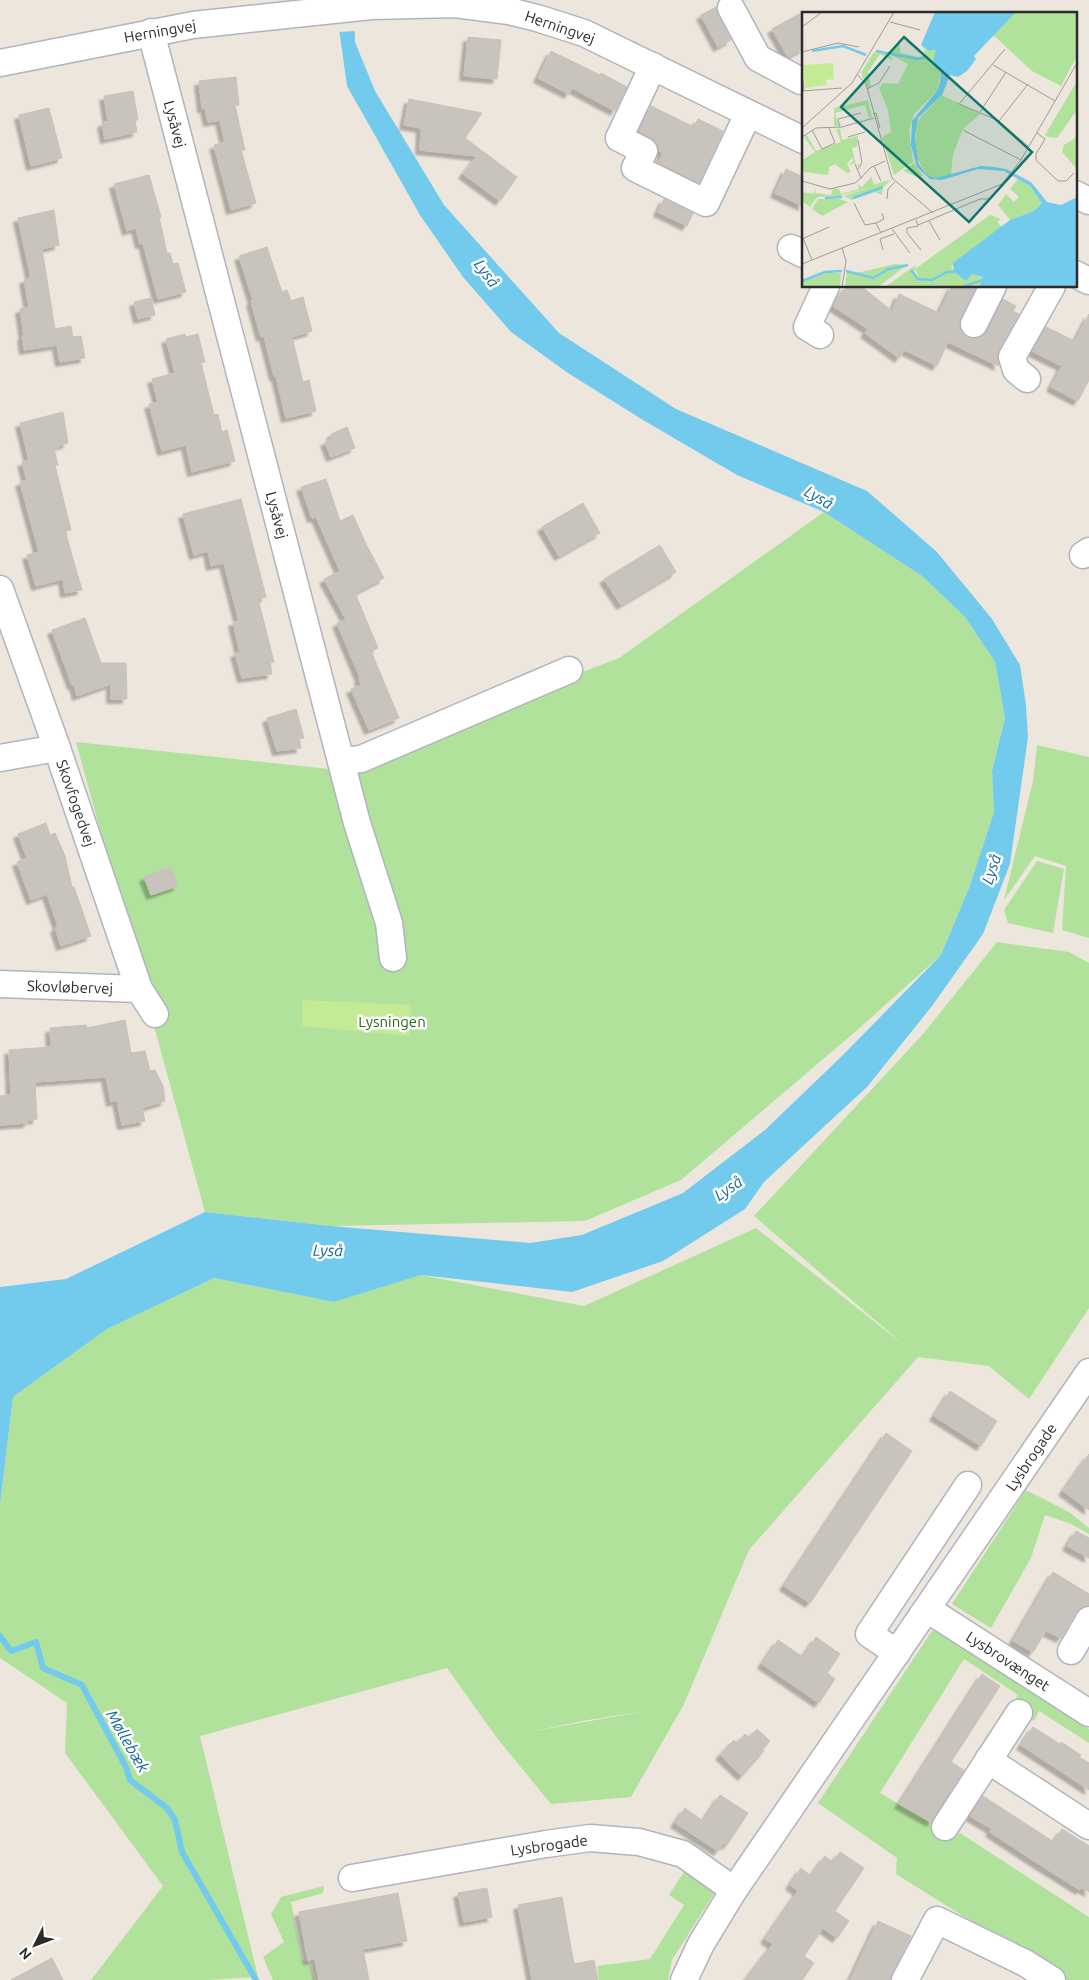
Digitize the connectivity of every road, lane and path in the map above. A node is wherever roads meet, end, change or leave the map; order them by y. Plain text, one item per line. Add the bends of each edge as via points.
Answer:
1 (510, 5) edge
2 (731, 8) dead end
3 (151, 32) junction
4 (0, 63) edge
5 (653, 66) junction
6 (802, 80) edge
7 (748, 114) junction
8 (802, 140) edge
9 (1076, 194) edge
10 (1089, 201) edge
11 (1076, 274) edge
12 (1089, 281) edge
13 (825, 288) edge
14 (992, 288) edge
15 (1051, 288) edge
16 (974, 324) dead end
17 (820, 335) dead end
18 (1027, 379) dead end
19 (0, 589) edge
20 (570, 670) dead end
21 (57, 748) junction
22 (0, 758) edge
23 (341, 761) junction
24 (393, 958) dead end
25 (0, 984) edge
26 (139, 989) junction
27 (155, 1014) dead end
28 (1089, 1372) edge
29 (968, 1485) dead end
30 (943, 1523) junction
31 (972, 1542) junction
32 (927, 1609) junction
33 (1089, 1620) edge
34 (1071, 1651) dead end
35 (897, 1653) junction
36 (1019, 1713) dead end
37 (1089, 1713) edge
38 (988, 1760) junction
39 (1089, 1826) edge
40 (945, 1827) dead end
41 (352, 1878) dead end
42 (734, 1890) junction
43 (685, 1979) edge
44 (905, 1980) edge
45 (1052, 1980) edge

1 - 3 street, Herningvej via 370,6
1 - 5 street, Herningvej via 537,18 584,33
2 - 6 street via 758,58
3 - 4 street, Herningvej
3 - 23 street, Lysåvej
5 - 7 street, Herningvej
5 - 7 street via 619,138 644,151 635,168 706,202
7 - 8 street, Herningvej
9 - 10 street
11 - 12 street
13 - 17 street via 808,327
14 - 16 street
15 - 18 street via 1012,357 1016,370
19 - 21 street, Skovfogedvej
20 - 23 street via 362,759
21 - 22 street
21 - 26 street, Skovfogedvej
23 - 24 street, Lysåvej via 389,923
25 - 26 street, Skovløbervej
26 - 27 street, Skovfogedvej
28 - 31 street, Lysbrogade
29 - 30 street
30 - 31 street
30 - 35 street via 869,1634
31 - 32 street, Lysbrogade
32 - 35 street, Lysbrogade
32 - 37 street, Lysbrovænget
33 - 34 street
35 - 42 street, Lysbrogade
36 - 38 street
38 - 39 street
38 - 40 street
41 - 42 street, Lysbrogade via 590,1838 639,1842 683,1854
42 - 43 street, Lysbrogade via 701,1944
44 - 45 street via 937,1920 1025,1963

